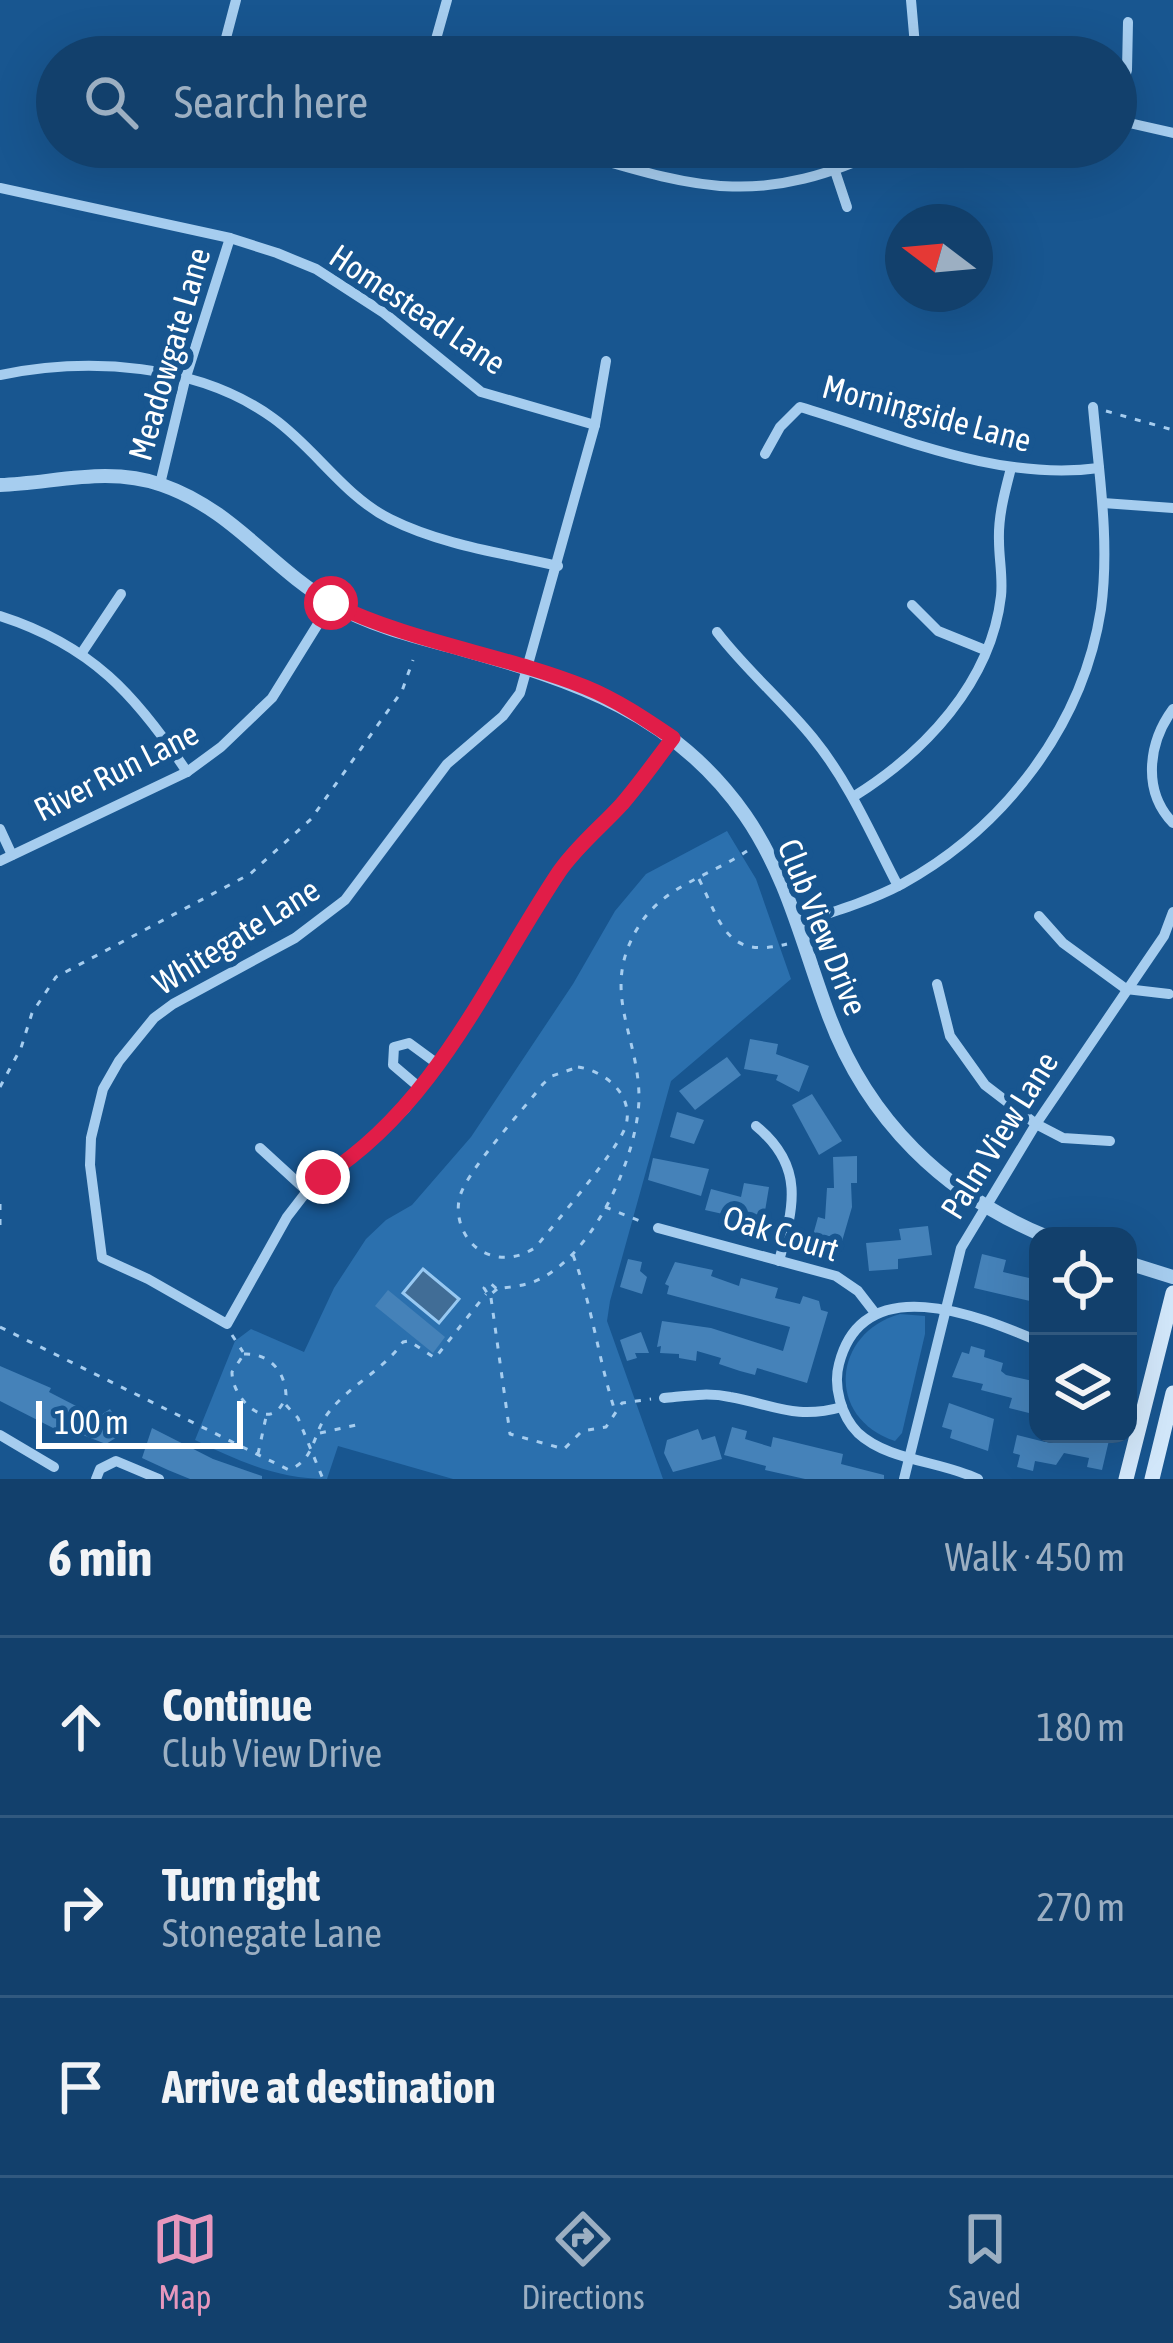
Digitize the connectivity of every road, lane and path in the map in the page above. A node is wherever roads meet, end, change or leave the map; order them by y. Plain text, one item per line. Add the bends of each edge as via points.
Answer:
1 (236, 0) edge
2 (447, 0) edge
3 (911, 0) edge
4 (1128, 22) dead end
5 (226, 36) edge
6 (437, 36) edge
7 (914, 36) edge
8 (1127, 36) edge
9 (1137, 125) edge
10 (1173, 134) edge
11 (636, 168) edge
12 (842, 168) edge
13 (835, 171) junction
14 (0, 188) edge
15 (847, 207) dead end
16 (230, 238) junction
17 (606, 361) dead end
18 (0, 375) edge
19 (185, 380) junction
20 (1093, 408) joint
21 (595, 425) junction
22 (1173, 430) edge
23 (765, 454) dead end
24 (1011, 468) junction
25 (1099, 468) junction
26 (0, 484) edge
27 (160, 484) junction
28 (1103, 503) junction
29 (1173, 508) edge
30 (558, 566) junction
31 (121, 594) dead end
32 (331, 603) junction
33 (912, 605) dead end
34 (0, 616) edge
35 (717, 632) dead end
36 (985, 650) junction
37 (81, 654) junction
38 (413, 660) dead end
39 (530, 668) junction
40 (1173, 709) edge
41 (673, 738) junction
42 (187, 772) junction
43 (853, 797) junction
44 (1173, 824) edge
45 (0, 829) edge
46 (747, 851) dead end
47 (6, 858) edge
48 (698, 877) junction
49 (898, 886) junction
50 (1173, 912) edge
51 (1040, 916) dead end
52 (799, 923) junction
53 (805, 939) junction
54 (937, 984) dead end
55 (1126, 989) junction
56 (1169, 994) dead end
57 (439, 1065) junction
58 (0, 1087) edge
59 (420, 1088) junction
60 (1036, 1124) junction
61 (626, 1125) junction
62 (756, 1126) dead end
63 (637, 1127) junction
64 (1110, 1142) dead end
65 (260, 1148) dead end
66 (307, 1191) junction
67 (0, 1204) edge
68 (984, 1205) junction
69 (605, 1207) junction
70 (633, 1219) dead end
71 (0, 1228) edge
72 (658, 1228) dead end
73 (1029, 1228) edge
74 (572, 1253) junction
75 (779, 1261) junction
76 (1137, 1266) edge
77 (1173, 1276) edge
78 (497, 1289) junction
79 (1173, 1293) edge
80 (489, 1295) junction
81 (944, 1310) junction
82 (875, 1313) junction
83 (226, 1324) junction
84 (0, 1327) edge
85 (1029, 1338) edge
86 (244, 1354) junction
87 (1173, 1393) edge
88 (664, 1398) joint
89 (285, 1404) junction
90 (842, 1407) junction
91 (615, 1409) junction
92 (266, 1415) junction
93 (356, 1425) dead end
94 (318, 1433) junction
95 (0, 1435) edge
96 (312, 1451) junction
97 (258, 1456) junction
98 (910, 1456) junction
99 (54, 1467) dead end
100 (96, 1479) edge
101 (159, 1479) edge
102 (323, 1479) edge
103 (904, 1479) edge
104 (978, 1479) edge
105 (1126, 1479) edge
106 (1152, 1479) edge

1 - 5 street
2 - 6 street
3 - 7 street
4 - 8 street
9 - 10 street
11 - 13 street via 708,187
12 - 13 street
13 - 15 street
14 - 16 street, Homestead Lane
16 - 19 street, Meadowgate Lane
16 - 21 street, Homestead Lane via 316,269 481,392
17 - 21 street, Whitegate Lane
18 - 19 street via 117,364
19 - 27 street, Meadowgate Lane
19 - 30 street via 273,418 388,519
20 - 22 path
20 - 25 street
21 - 30 street, Whitegate Lane
23 - 24 street, Morningside Lane via 800,406
24 - 25 street, Morningside Lane
24 - 36 street via 1000,524 1000,601
25 - 28 street
26 - 27 street, Club View Drive via 91,474
27 - 32 street, Club View Drive via 224,515
28 - 29 street
28 - 49 street via 1101,609 1063,721 1010,799 939,862
30 - 39 street, Whitegate Lane
31 - 37 street
32 - 39 street, Club View Drive via 403,633
32 - 42 street, River Run Lane via 272,698
33 - 36 street via 938,631
34 - 37 street
35 - 43 street via 813,738
36 - 43 street via 931,736
37 - 42 street via 127,689
38 - 58 path via 402,691 311,819 250,874 56,977
39 - 41 street, Club View Drive via 607,698
39 - 83 street, Whitegate Lane via 512,707 447,764 345,900 295,938 154,1018 104,1089 90,1166 102,1258
40 - 44 street via 1158,736 1151,780
41 - 52 street, Club View Drive via 744,814
41 - 57 street via 561,869
42 - 47 street, River Run Lane
43 - 49 street
45 - 47 street
46 - 48 path
48 - 53 path via 725,933 741,946 760,950
48 - 63 path via 649,910 622,961
49 - 52 street
50 - 55 street, Palm View Lane
51 - 55 street
52 - 53 street, Club View Drive
53 - 68 street, Club View Drive via 839,1042 872,1102 920,1158
54 - 60 street via 950,1036 965,1059
55 - 56 street
55 - 60 street, Palm View Lane
57 - 59 street
57 - 59 street via 409,1043 394,1047 393,1065
59 - 66 street via 374,1139
60 - 64 street via 1063,1138
60 - 68 street, Palm View Lane
61 - 61 path via 622,1096 603,1075 578,1067 552,1076 462,1190 458,1213 473,1246 502,1258 528,1253
61 - 63 path
62 - 75 street via 777,1143 791,1179
63 - 69 path
65 - 66 street
66 - 83 street
67 - 71 path
68 - 73 street, Club View Drive
68 - 81 street, Palm View Lane via 961,1248
69 - 70 path
69 - 74 path
72 - 75 street, Oak Court
74 - 78 path via 533,1282
74 - 91 path
75 - 82 street, Oak Court via 846,1281
76 - 77 street
78 - 80 path
78 - 80 path via 488,1283
79 - 105 main road
80 - 91 path via 510,1434 564,1449 582,1431 606,1427
80 - 94 path via 434,1358 403,1342 374,1376 349,1390
81 - 82 street via 905,1305
81 - 85 street
81 - 98 street, Palm View Lane
82 - 90 street via 842,1353
83 - 86 path
84 - 97 path
86 - 89 path via 275,1365
86 - 92 path via 232,1384 249,1409
87 - 106 main road
88 - 90 street via 731,1397 798,1414
88 - 91 path
89 - 92 path
89 - 96 path
90 - 98 street via 871,1444
92 - 97 path
93 - 94 path
94 - 96 path
95 - 99 street
96 - 97 path via 289,1470
96 - 102 path
98 - 103 street, Palm View Lane
98 - 104 street
100 - 101 street via 116,1461

